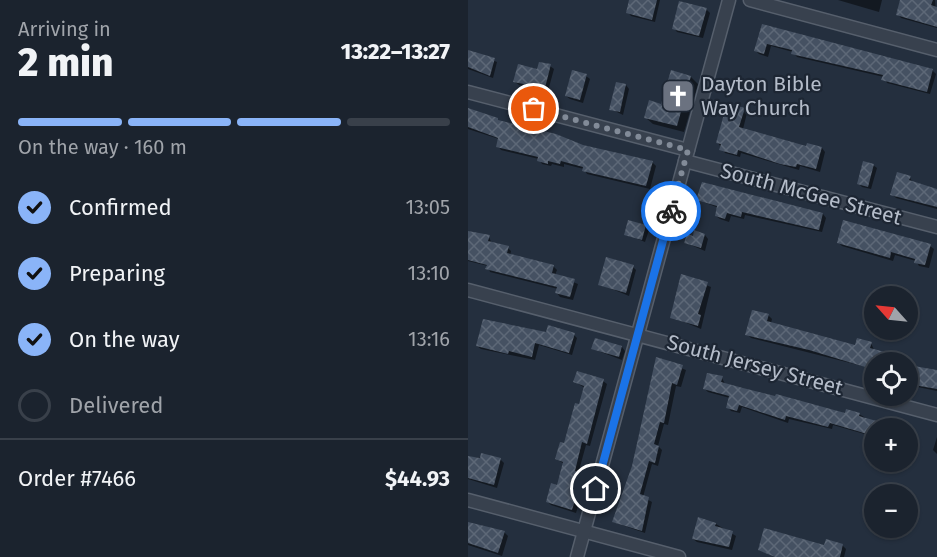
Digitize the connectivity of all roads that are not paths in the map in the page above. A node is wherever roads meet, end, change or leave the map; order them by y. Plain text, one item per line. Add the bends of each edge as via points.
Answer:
1 (729, 0) edge
2 (750, 0) edge
3 (937, 50) edge
4 (468, 92) edge
5 (687, 156) junction
6 (937, 227) edge
7 (468, 290) edge
8 (639, 334) junction
9 (937, 415) edge
10 (468, 500) edge
11 (584, 533) junction
12 (577, 557) edge
13 (679, 557) edge

1 - 5 street
2 - 3 street
4 - 5 street, South McGee Street
5 - 6 street, South McGee Street
5 - 8 street
7 - 8 street, South Jersey Street
8 - 9 street, South Jersey Street
8 - 11 street
10 - 11 street
11 - 12 street
11 - 13 street

